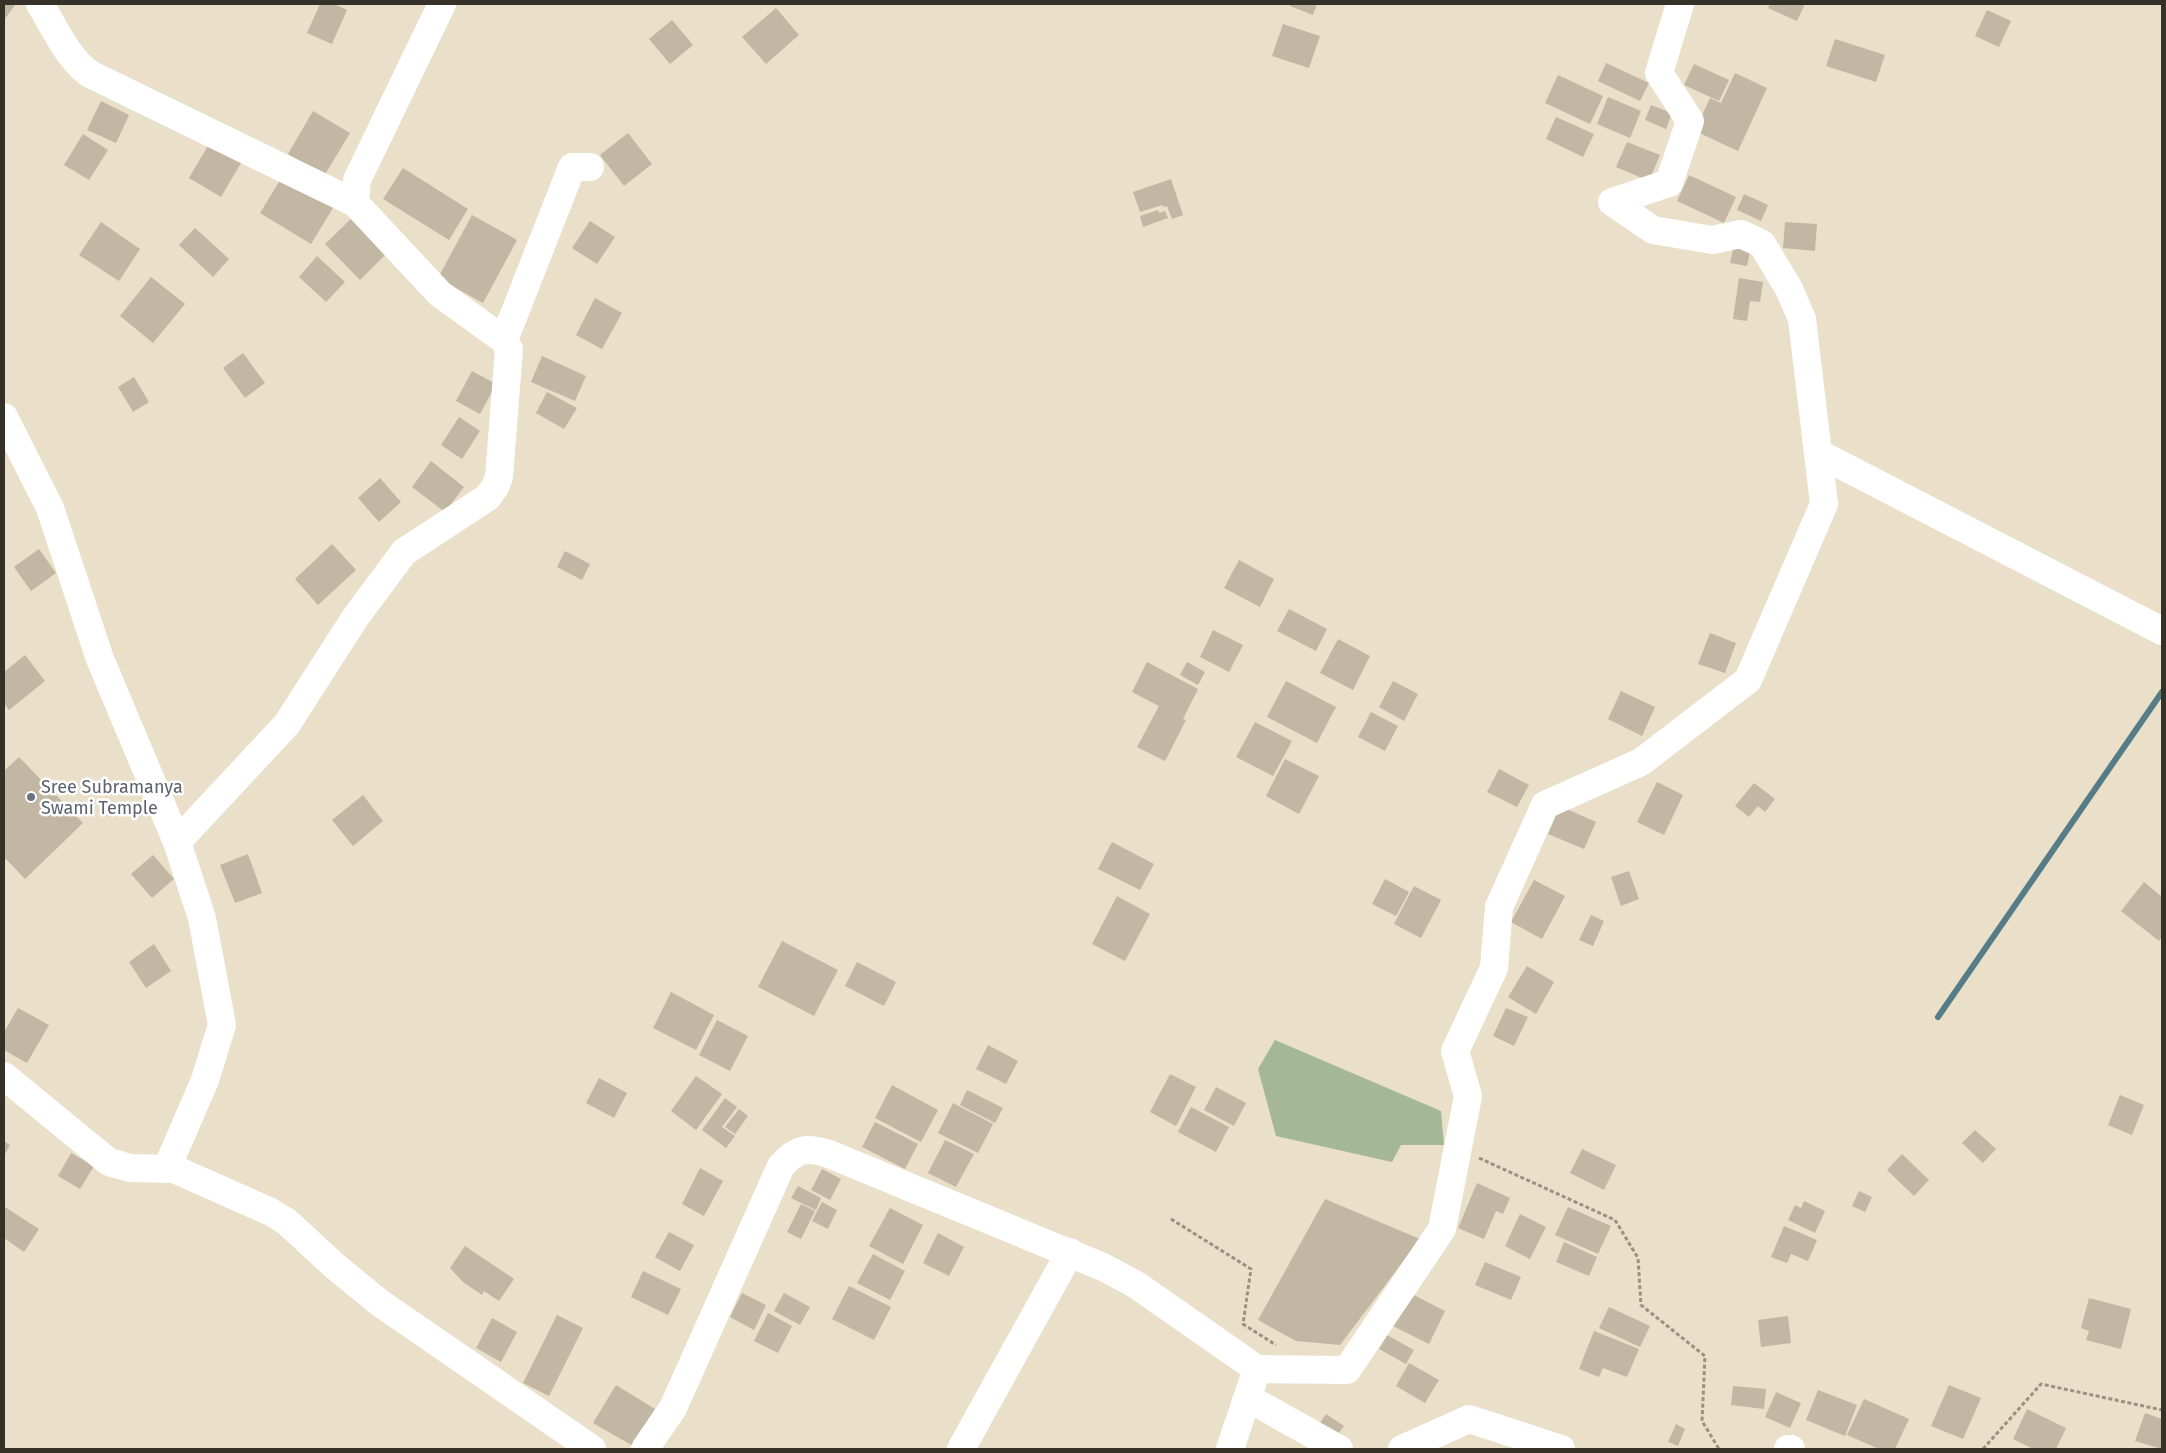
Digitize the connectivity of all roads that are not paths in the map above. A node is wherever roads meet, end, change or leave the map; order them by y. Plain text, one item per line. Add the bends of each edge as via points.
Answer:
1 (40, 4) edge
2 (442, 4) edge
3 (1680, 4) edge
4 (590, 167) dead end
5 (355, 203) junction
6 (504, 340) junction
7 (4, 417) edge
8 (1818, 453) junction
9 (2162, 631) edge
10 (177, 842) junction
11 (4, 1076) edge
12 (167, 1168) junction
13 (1070, 1252) junction
14 (1257, 1368) junction
15 (1248, 1398) junction
16 (592, 1449) edge
17 (645, 1449) edge
18 (961, 1449) edge
19 (1230, 1449) edge
20 (1339, 1449) edge
21 (1402, 1449) edge
22 (1561, 1449) edge

1 - 5 street via 80,67 90,74
2 - 5 street via 357,180
3 - 8 street via 1659,73 1690,121 1669,183 1612,202 1654,230 1712,240 1741,234 1762,244 1802,319
4 - 6 street via 572,167
5 - 6 street via 440,294
6 - 10 street via 509,349 499,477 495,487 488,497 404,552 355,618 287,724
7 - 10 street via 50,508 100,659
8 - 9 street
8 - 14 street via 1824,504 1748,680 1641,762 1545,805 1499,906 1494,968 1455,1051 1468,1096 1442,1229 1347,1370
10 - 12 street via 202,918 222,1025 206,1080
11 - 12 street via 109,1162 130,1168
12 - 16 street via 254,1204 287,1222 336,1268 380,1303
13 - 14 street via 1135,1284
13 - 17 street via 829,1154 804,1149 790,1156 781,1166 673,1408
13 - 18 street
14 - 15 street
15 - 19 street
15 - 20 street
21 - 22 street via 1469,1419

